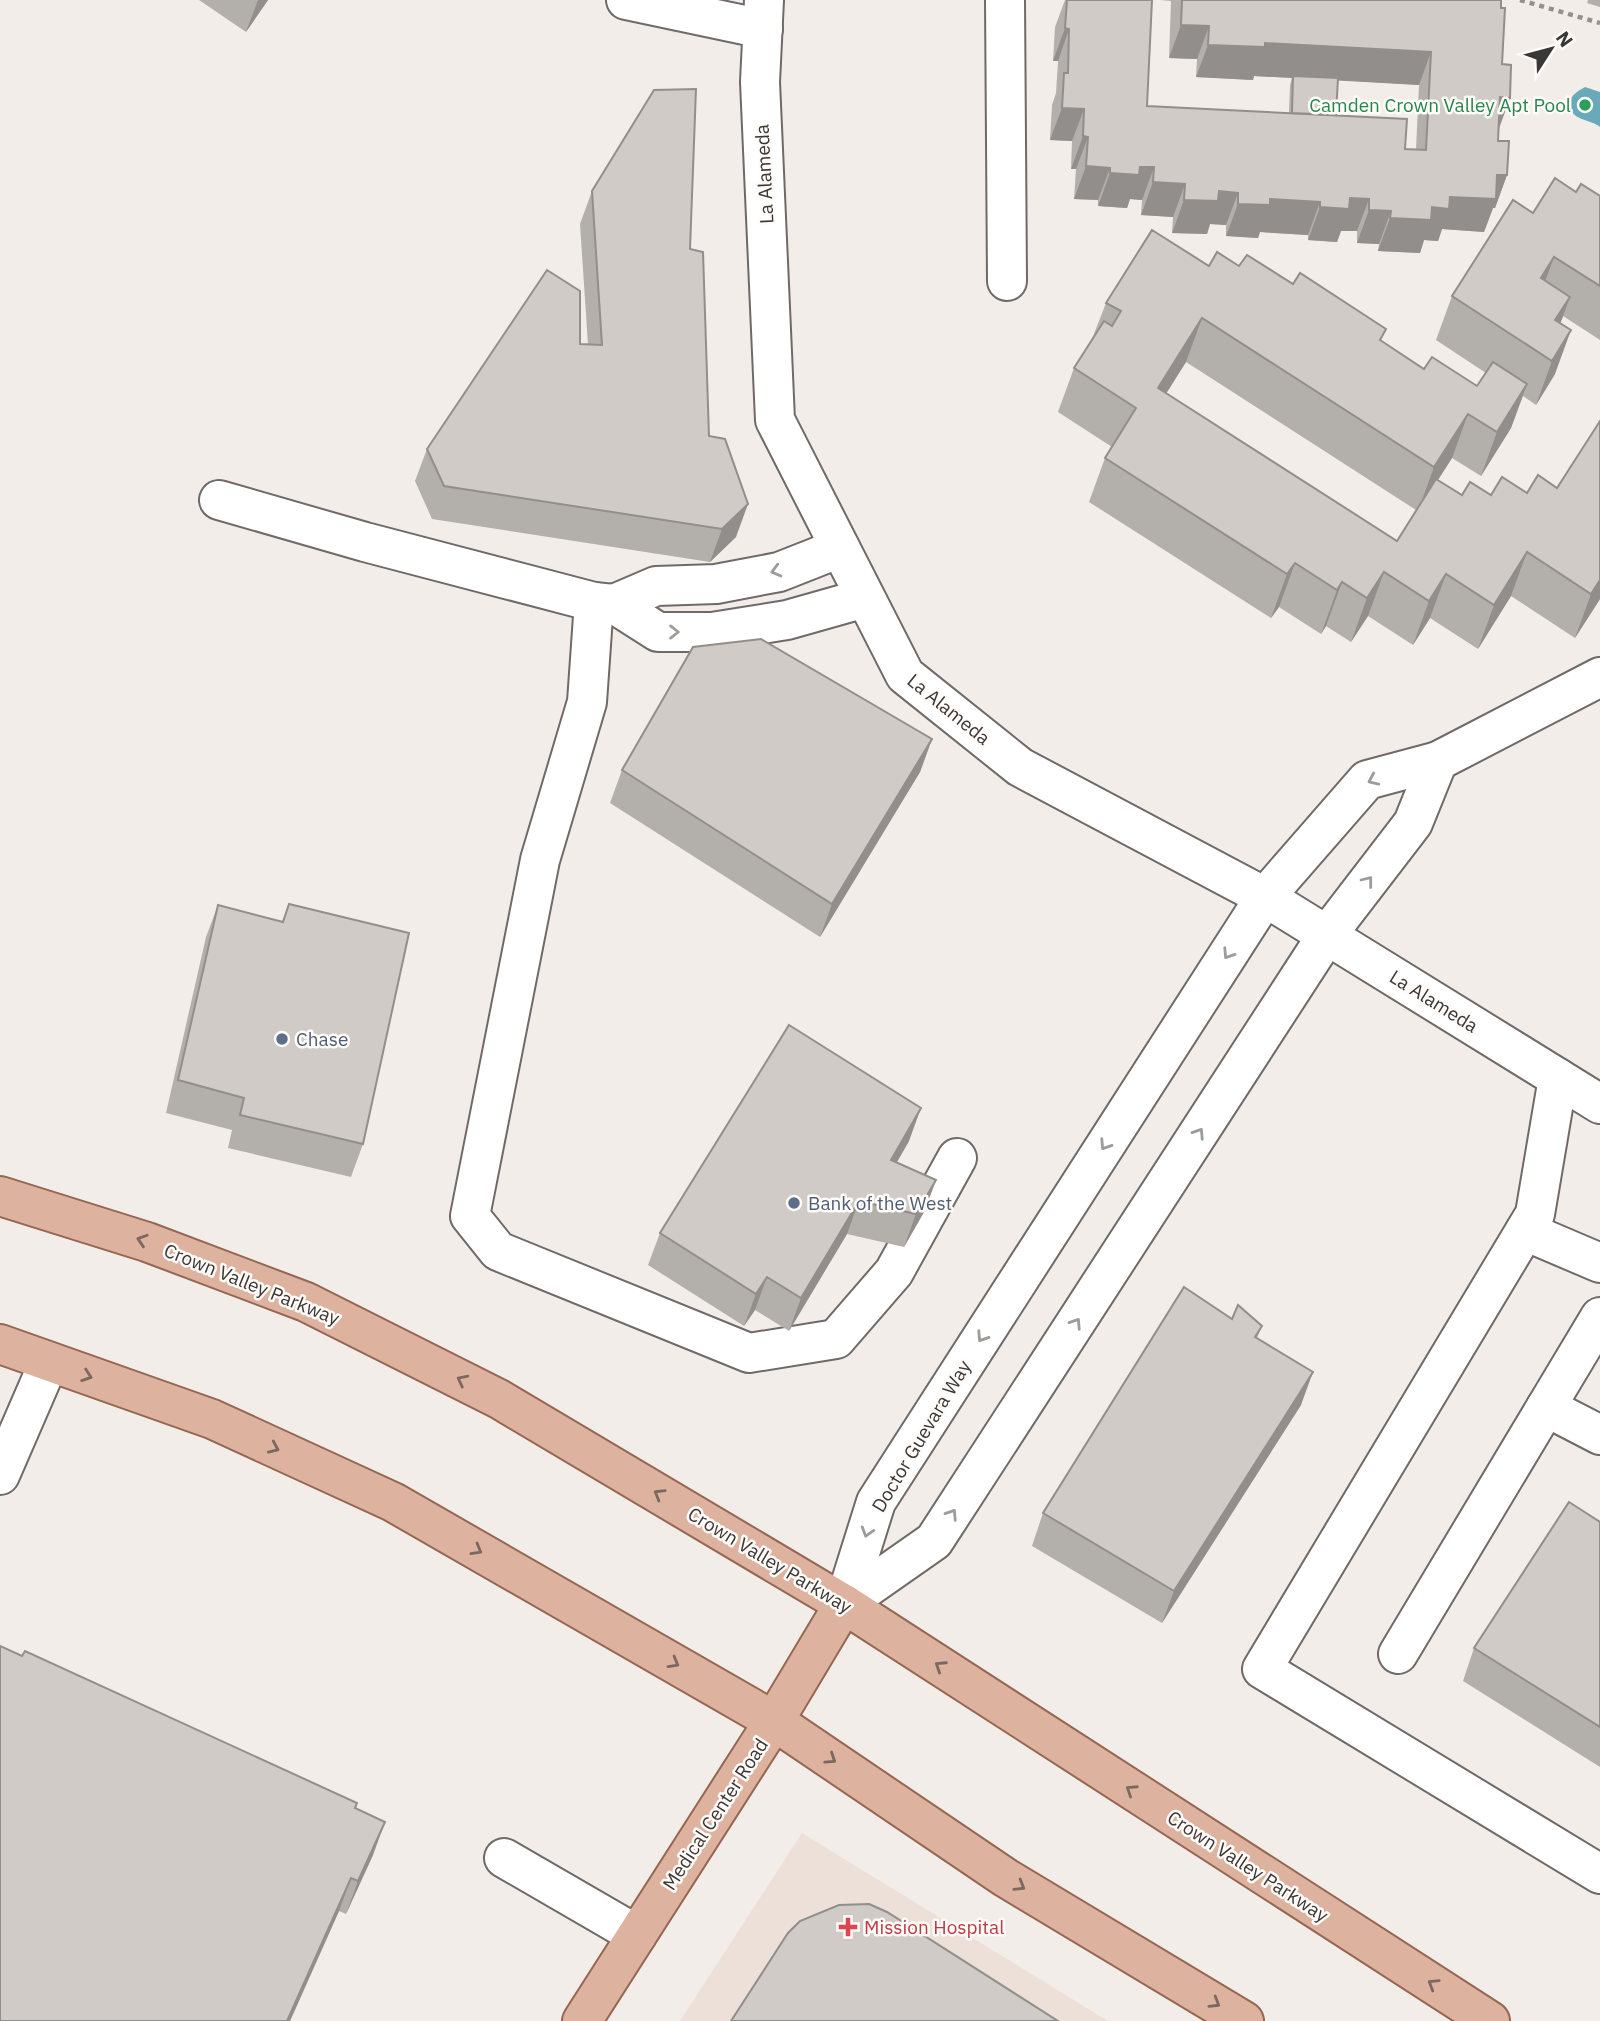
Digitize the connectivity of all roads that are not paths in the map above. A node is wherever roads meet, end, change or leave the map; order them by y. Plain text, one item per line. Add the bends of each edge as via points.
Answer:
1 (626, 0) edge
2 (1005, 0) edge
3 (763, 14) edge
4 (1007, 281) dead end
5 (219, 500) dead end
6 (840, 548) junction
7 (865, 598) junction
8 (604, 603) junction
9 (1600, 677) edge
10 (1438, 761) junction
11 (1265, 897) junction
12 (1327, 935) junction
13 (1558, 1078) junction
14 (1600, 1104) edge
15 (957, 1158) dead end
16 (0, 1196) edge
17 (1525, 1231) junction
18 (1600, 1262) edge
19 (1600, 1317) edge
20 (0, 1344) edge
21 (49, 1362) junction
22 (1546, 1407) junction
23 (1600, 1435) edge
24 (0, 1475) edge
25 (844, 1604) junction
26 (1398, 1654) dead end
27 (774, 1721) junction
28 (504, 1858) dead end
29 (1600, 1874) edge
30 (636, 1935) junction
31 (582, 2021) edge
32 (1244, 2021) edge
33 (1490, 2021) edge

1 - 3 street
2 - 4 street
3 - 6 street, La Alameda via 760,82 775,420
5 - 8 street
6 - 7 street, La Alameda
6 -> 8 street via 779,572 716,584 656,586
8 -> 7 street via 658,632 712,632 787,620
7 - 11 street, La Alameda via 905,675 1020,767
8 - 15 street via 587,702 540,860 470,1216 498,1251 749,1353 836,1339 894,1272
9 - 10 street, Doctor Guevara Way
10 -> 11 street, Doctor Guevara Way via 1367,780
12 -> 10 street via 1413,823
11 - 12 street, La Alameda
11 -> 25 street, Doctor Guevara Way via 876,1502
12 - 13 street, La Alameda
25 -> 12 street via 934,1541
13 - 14 street, La Alameda
13 - 17 street via 1535,1214
25 -> 16 main road, Crown Valley Parkway via 499,1399 306,1302 148,1242
17 - 18 street
17 - 29 street via 1262,1669
19 - 22 street
20 - 21 main road
21 - 24 street
21 -> 27 main road via 212,1419 393,1502
22 - 23 street
22 - 26 street
25 - 27 main road, Medical Center Road
33 -> 25 main road, Crown Valley Parkway
27 - 30 main road, Medical Center Road
27 -> 32 main road via 1006,1878
28 - 30 street
30 - 31 main road, Medical Center Road

